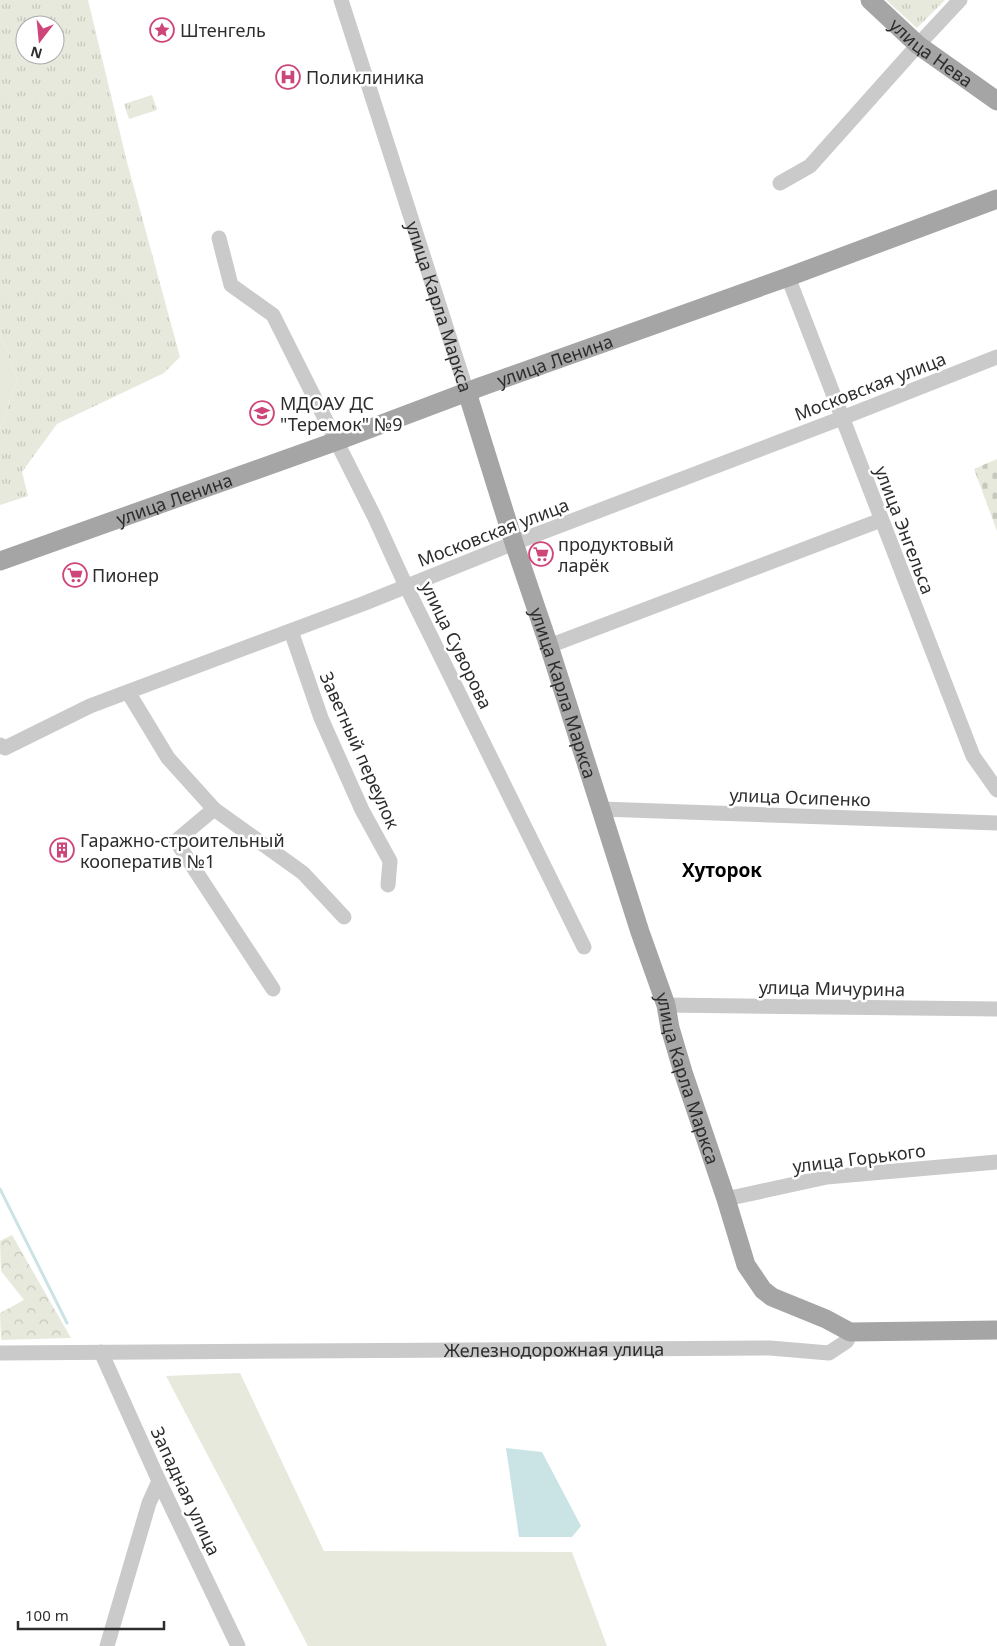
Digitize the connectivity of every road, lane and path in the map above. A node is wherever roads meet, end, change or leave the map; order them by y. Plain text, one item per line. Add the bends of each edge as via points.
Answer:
1 (341, 0) edge
2 (870, 0) edge
3 (960, 0) edge
4 (918, 45) junction
5 (997, 101) edge
6 (780, 183) dead end
7 (997, 198) edge
8 (219, 238) dead end
9 (788, 278) junction
10 (997, 357) edge
11 (467, 392) junction
12 (842, 418) junction
13 (337, 441) junction
14 (881, 520) junction
15 (514, 543) junction
16 (0, 561) edge
17 (406, 586) junction
18 (291, 631) junction
19 (549, 646) junction
20 (128, 692) junction
21 (2, 749) edge
22 (997, 790) edge
23 (214, 809) junction
24 (601, 809) junction
25 (997, 823) edge
26 (388, 885) dead end
27 (344, 917) dead end
28 (584, 947) dead end
29 (273, 989) dead end
30 (666, 1005) junction
31 (997, 1009) edge
32 (997, 1162) edge
33 (726, 1199) junction
34 (997, 1330) edge
35 (850, 1332) junction
36 (101, 1352) junction
37 (0, 1353) edge
38 (159, 1481) junction
39 (107, 1646) edge
40 (238, 1646) edge

1 - 11 street, улица Карла Маркса
2 - 4 main road, улица Нева
3 - 4 street
4 - 5 main road, улица Нева
4 - 6 street via 810,166
7 - 9 main road, улица Ленина
8 - 13 street, улица Суворова via 231,285 273,315
9 - 11 main road, улица Ленина
9 - 12 street, улица Энгельса
10 - 12 street, Московская улица
11 - 13 main road, улица Ленина
11 - 15 main road, улица Карла Маркса
12 - 14 street, улица Энгельса
12 - 15 street, Московская улица
13 - 16 main road, улица Ленина
13 - 17 street, улица Суворова
14 - 19 street
14 - 22 street, улица Энгельса via 973,756
15 - 17 street, Московская улица
15 - 19 main road, улица Карла Маркса
17 - 18 street, Московская улица
17 - 28 street, улица Суворова
18 - 20 street, Московская улица
18 - 26 street, Заветный переулок via 321,718 362,810 390,861
19 - 24 main road, улица Карла Маркса
20 - 21 street, Московская улица via 90,706
20 - 23 street via 168,758
23 - 27 street via 303,873
23 - 29 street via 176,841
24 - 25 street, улица Осипенко
24 - 30 main road, улица Карла Маркса
30 - 31 street, улица Мичурина
30 - 33 main road, улица Карла Маркса via 683,1072
32 - 33 street, улица Горького via 827,1178
33 - 35 main road, улица Карла Маркса via 746,1265 763,1290
34 - 35 main road
35 - 36 street, Железнодорожная улица via 847,1340 829,1353 770,1348
36 - 37 street, Железнодорожная улица
36 - 38 street, Западная улица
38 - 39 street via 149,1503
38 - 40 street, Западная улица

